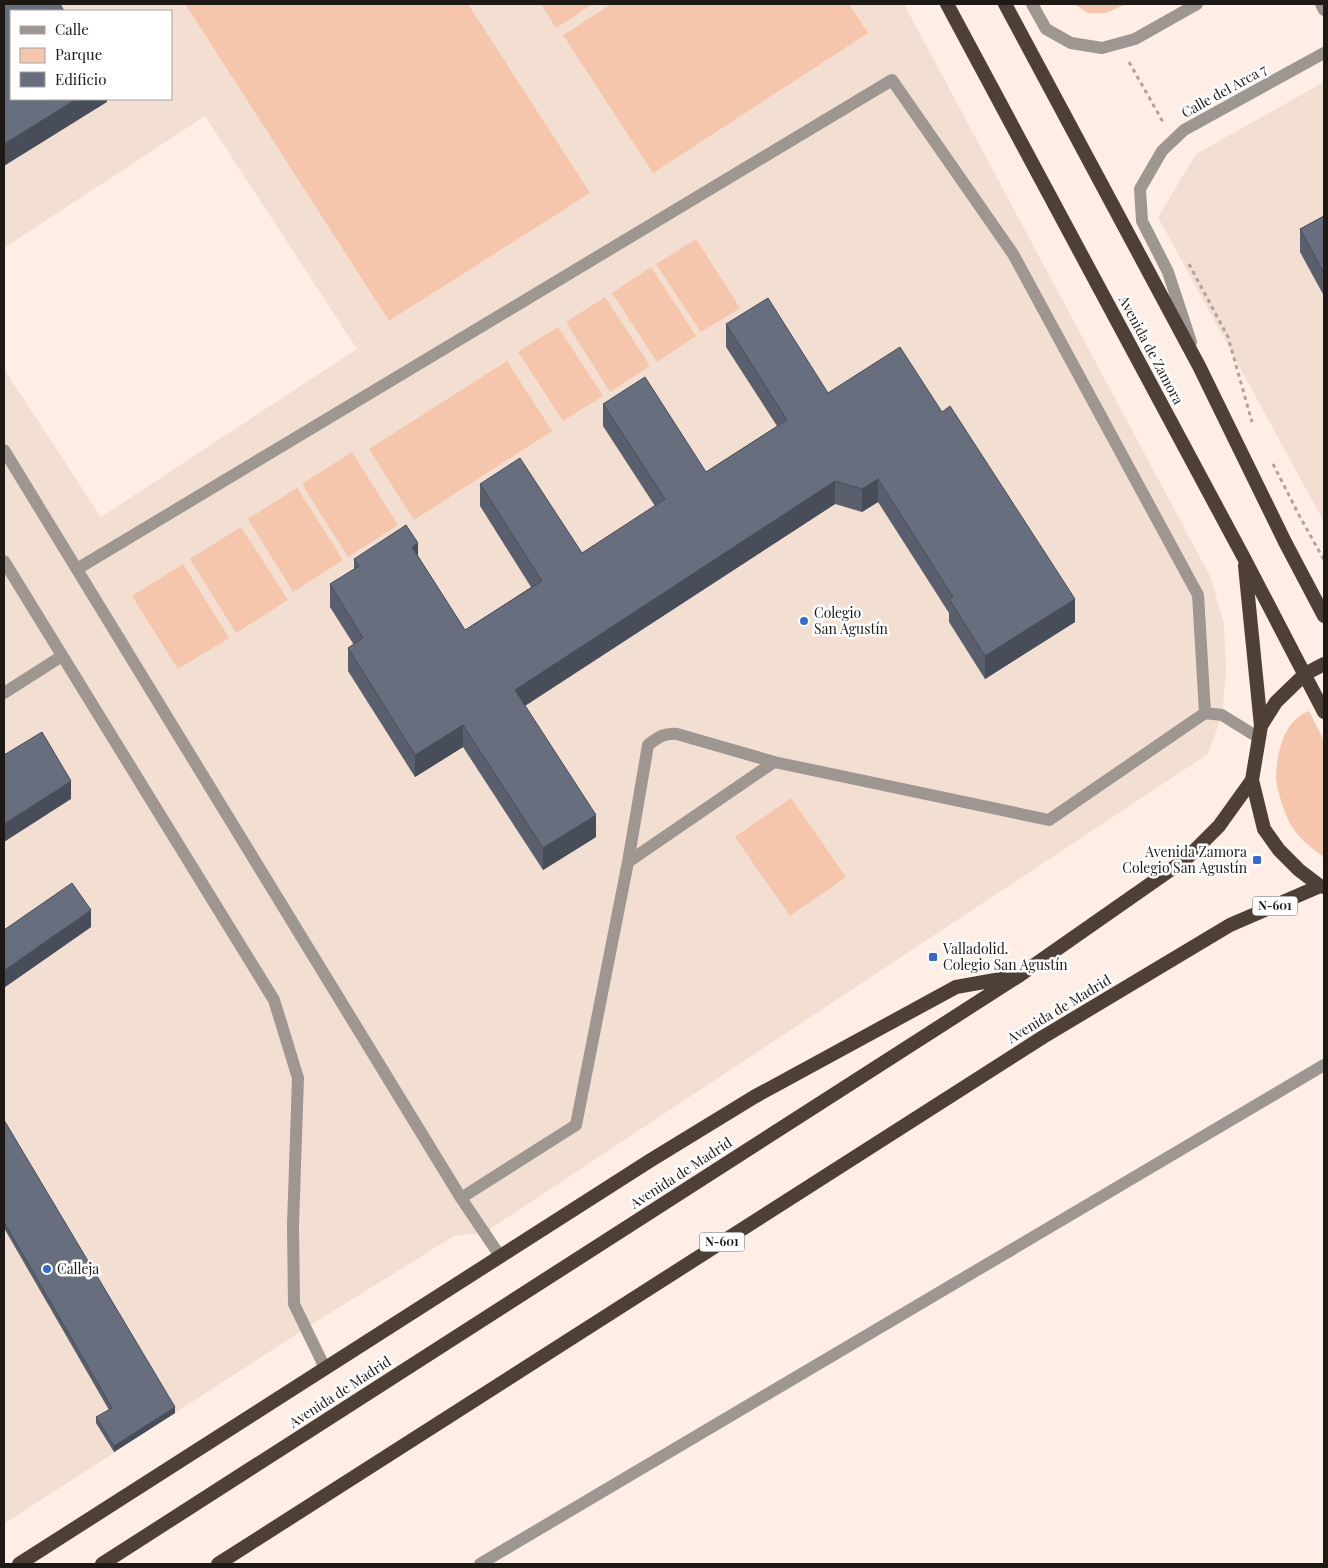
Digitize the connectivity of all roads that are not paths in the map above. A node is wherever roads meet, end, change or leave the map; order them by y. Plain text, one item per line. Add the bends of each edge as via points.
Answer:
1 (947, 4) edge
2 (1006, 4) edge
3 (1032, 4) edge
4 (1198, 4) edge
5 (1321, 4) edge
6 (1324, 10) edge
7 (1324, 53) edge
8 (1199, 366) junction
9 (4, 450) edge
10 (1244, 558) junction
11 (4, 561) edge
12 (77, 570) junction
13 (1324, 616) edge
14 (62, 656) junction
15 (1324, 664) edge
16 (1305, 674) junction
17 (4, 693) edge
18 (1324, 712) edge
19 (1205, 713) junction
20 (1260, 732) junction
21 (774, 762) junction
22 (1252, 780) junction
23 (628, 862) junction
24 (1322, 886) edge
25 (1020, 975) junction
26 (1324, 1065) edge
27 (461, 1198) junction
28 (500, 1256) junction
29 (326, 1368) junction
30 (18, 1564) edge
31 (102, 1564) edge
32 (218, 1564) edge
33 (480, 1564) edge

1 - 10 highway, Avenida de Zamora
2 - 8 highway
3 - 4 street via 1046,29 1071,43 1102,48 1135,39
5 - 6 street
7 - 8 street, Calle del Arca 7 via 1184,130 1162,151 1140,190 1142,221 1168,272
8 - 13 highway
9 - 12 street
10 - 16 highway, Avenida de Zamora
10 - 20 highway
11 - 14 street
12 - 19 street via 892,80 1013,254 1198,595
12 - 27 street
14 - 17 street
14 - 29 street via 274,1000 298,1078 294,1304
15 - 16 highway
16 - 18 highway, Avenida de Zamora
16 - 20 highway via 1276,702
19 - 20 street via 1222,715
19 - 21 street via 1049,820
20 - 22 highway
21 - 23 street
21 - 23 street via 677,734 666,733 658,737 648,745
22 - 24 highway via 1264,829 1278,850
22 - 25 highway, Avenida de Madrid via 1219,826 1186,859
23 - 27 street via 576,1124
24 - 32 highway, Avenida de Madrid / N-601 via 1230,925 1043,1037
25 - 28 highway via 956,987 754,1097
25 - 31 highway, Avenida de Madrid
26 - 33 street
27 - 28 street
28 - 29 highway
29 - 30 highway

